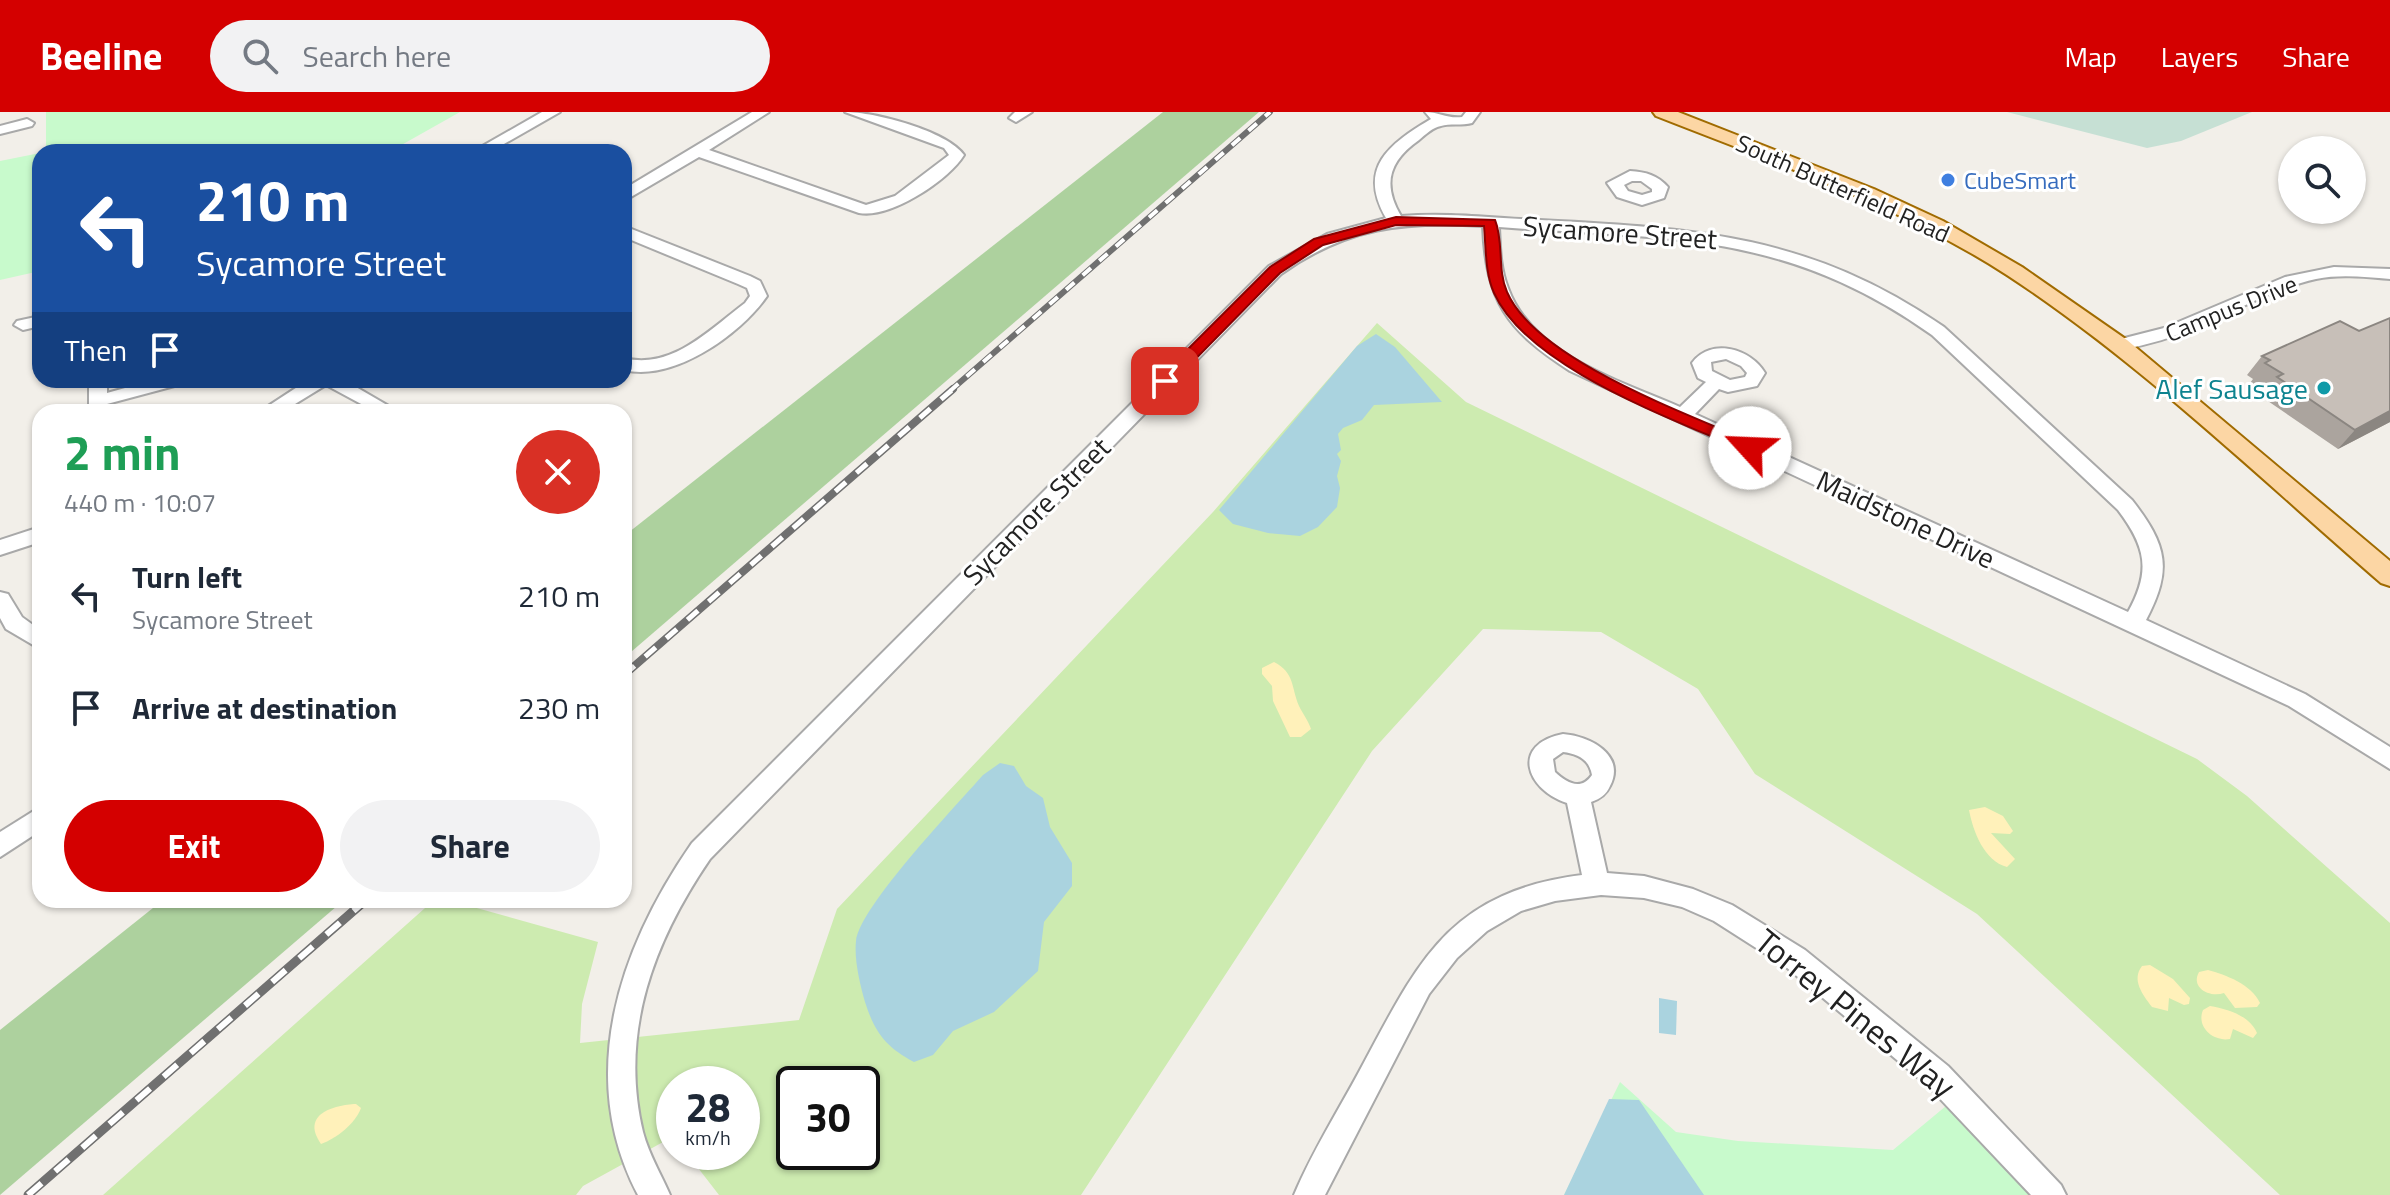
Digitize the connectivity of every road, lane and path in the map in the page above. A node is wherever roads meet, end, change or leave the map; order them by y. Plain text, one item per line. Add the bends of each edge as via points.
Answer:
1 (553, 112) edge
2 (852, 112) edge
3 (1473, 112) edge
4 (1662, 112) edge
5 (750, 114) edge
6 (1436, 116) edge
7 (27, 123) dead end
8 (0, 130) edge
9 (494, 144) edge
10 (697, 151) junction
11 (632, 191) edge
12 (1638, 199) dead end
13 (1396, 221) junction
14 (1491, 222) junction
15 (1645, 230) junction
16 (632, 234) edge
17 (2390, 274) edge
18 (2119, 345) junction
19 (632, 366) edge
20 (1716, 382) dead end
21 (152, 388) edge
22 (308, 388) edge
23 (345, 388) edge
24 (104, 404) edge
25 (281, 404) edge
26 (375, 404) edge
27 (1682, 416) junction
28 (32, 537) edge
29 (0, 548) edge
30 (2390, 576) edge
31 (0, 600) edge
32 (2133, 624) junction
33 (32, 635) edge
34 (2390, 759) edge
35 (1577, 795) dead end
36 (32, 823) edge
37 (0, 846) edge
38 (1597, 884) junction
39 (655, 1195) edge
40 (1309, 1195) edge
41 (2051, 1195) edge

1 - 9 street
2 - 10 street via 949,145 956,151 954,160 897,202 860,210
3 - 6 street via 1461,122
4 - 18 main road, South Butterfield Road via 1936,225 2027,278
5 - 10 street
6 - 13 street via 1401,144 1382,169 1383,198
7 - 8 street
10 - 11 street
12 - 15 street
13 - 14 street, Sycamore Street
13 - 39 street, Sycamore Street via 1319,242 1275,270 701,851 652,929 628,998 621,1056 624,1112 634,1151
14 - 15 street, Sycamore Street
14 - 27 street, Maidstone Drive via 1500,292 1529,332 1576,367
15 - 32 street, Sycamore Street via 1730,240 1801,259 1889,298 1938,331 2125,505 2142,527 2155,570
16 - 19 street via 754,285 759,296 676,360 654,368
17 - 18 street, Campus Drive via 2315,274 2158,338
18 - 30 main road, South Butterfield Road
20 - 27 street
21 - 24 street
22 - 25 street
23 - 26 street
27 - 32 street, Maidstone Drive
28 - 29 street
31 - 33 street via 14,623
32 - 34 street, Maidstone Drive via 2297,700
35 - 38 street
36 - 37 street
38 - 40 street, Torrey Pines Way via 1527,896 1476,922 1439,956
38 - 41 street, Torrey Pines Way via 1692,900 1743,921 1793,953 1937,1075

